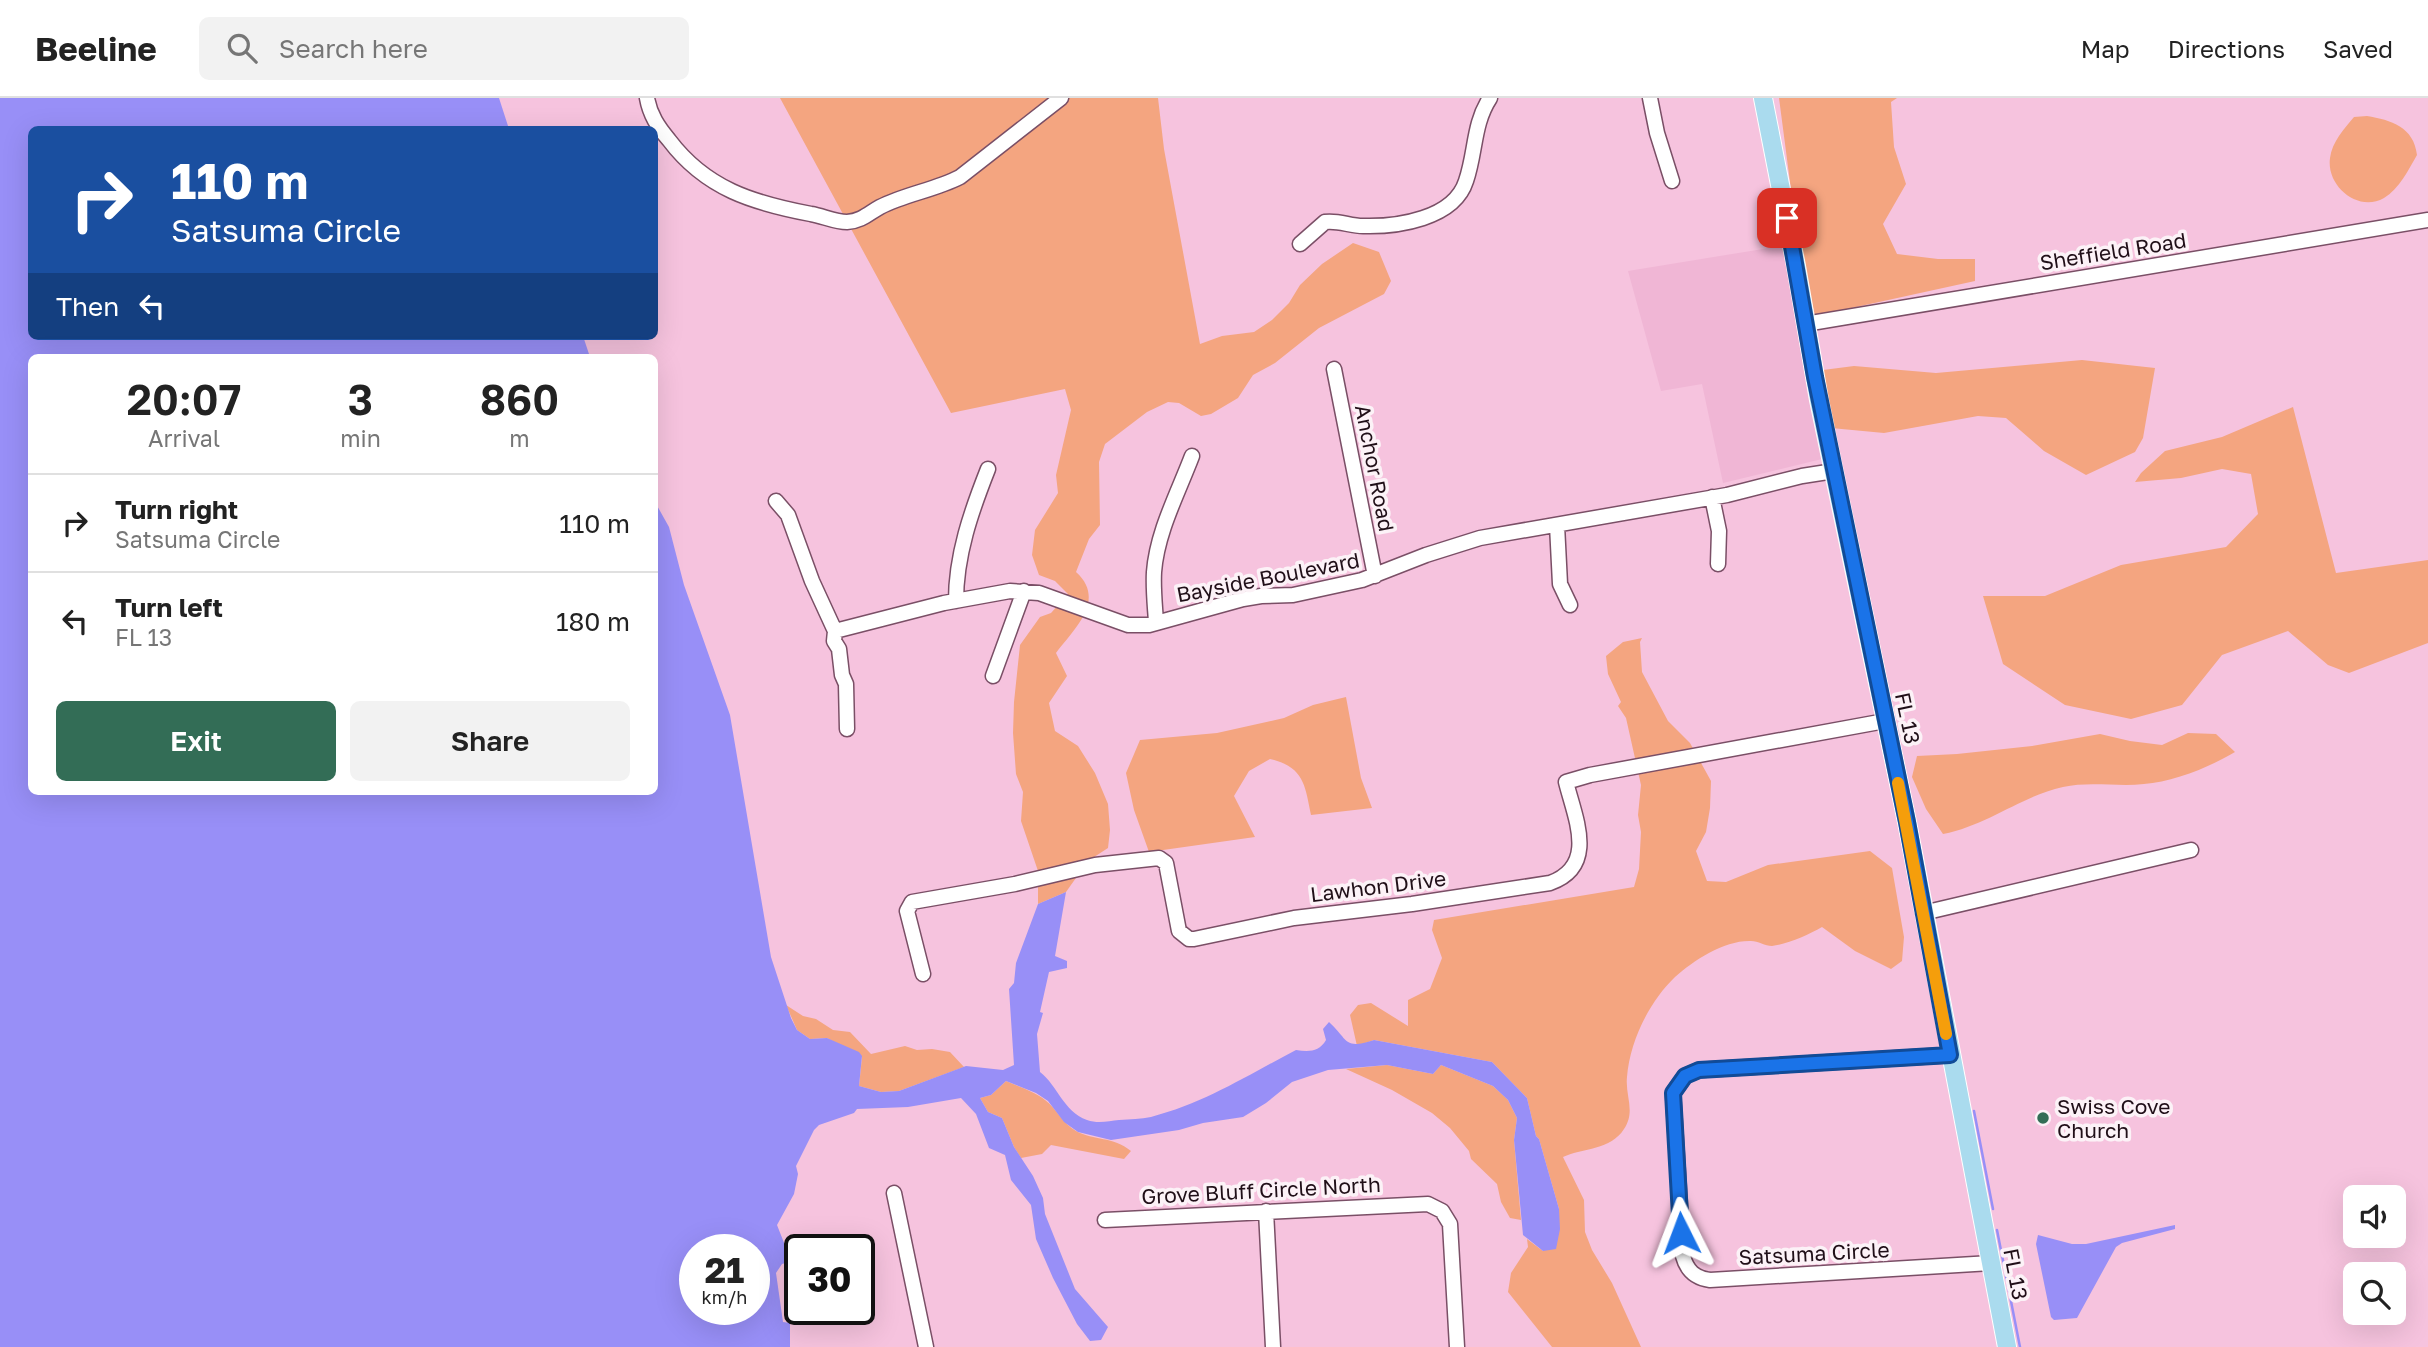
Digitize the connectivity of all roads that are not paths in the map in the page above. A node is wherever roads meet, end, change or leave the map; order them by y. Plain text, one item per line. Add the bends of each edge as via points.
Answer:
1 (647, 98) edge
2 (1061, 98) edge
3 (1490, 98) edge
4 (1650, 98) edge
5 (1763, 98) edge
6 (1672, 181) dead end
7 (2428, 220) edge
8 (1300, 244) dead end
9 (1805, 324) junction
10 (1334, 369) dead end
11 (1192, 456) dead end
12 (988, 469) dead end
13 (1834, 471) junction
14 (1712, 497) junction
15 (775, 501) dead end
16 (1557, 525) junction
17 (1718, 564) dead end
18 (1375, 576) junction
19 (1024, 591) junction
20 (956, 601) junction
21 (1570, 606) dead end
22 (1156, 622) junction
23 (835, 631) junction
24 (993, 676) dead end
25 (1885, 721) junction
26 (848, 729) dead end
27 (2191, 850) dead end
28 (1923, 913) junction
29 (923, 974) dead end
30 (1950, 1055) junction
31 (894, 1194) dead end
32 (1266, 1211) junction
33 (1105, 1220) dead end
34 (1991, 1263) junction
35 (926, 1347) edge
36 (1273, 1347) edge
37 (1457, 1347) edge
38 (2007, 1347) edge

1 - 2 street via 653,117 675,148 716,184 775,207 847,222 960,177
3 - 8 street via 1478,122 1466,181 1453,201 1415,221 1365,227 1325,222
4 - 6 street
5 - 9 main road, FL 13
7 - 9 street, Sheffield Road
9 - 13 main road, FL 13
10 - 18 street, Anchor Road
11 - 22 street via 1157,554
12 - 20 street via 962,544
13 - 14 street, Bayside Boulevard
13 - 25 main road, FL 13
14 - 16 street, Bayside Boulevard
14 - 17 street via 1719,531
15 - 23 street via 788,515
16 - 18 street, Bayside Boulevard via 1480,538
16 - 21 street via 1560,584
18 - 22 street, Bayside Boulevard via 1311,592 1243,599
19 - 20 street, Bayside Boulevard
19 - 22 street, Bayside Boulevard via 1128,625
19 - 24 street
20 - 23 street, Bayside Boulevard
23 - 26 street via 846,684
25 - 28 main road, FL 13
25 - 29 street, Lawhon Drive via 1566,782 1581,847 1564,878 1550,883 1294,918 1194,939 1179,932 1166,863 1159,859 1095,865 912,902 907,911
27 - 28 street
28 - 30 main road, FL 13
30 - 34 main road, FL 13
30 - 34 street, Satsuma Circle via 1699,1070 1685,1076 1673,1093 1683,1256 1695,1276 1710,1280
31 - 35 street
32 - 33 street, Grove Bluff Circle North
32 - 36 street
32 - 37 street, Grove Bluff Circle North via 1420,1203 1442,1211 1450,1224
34 - 38 main road, FL 13

